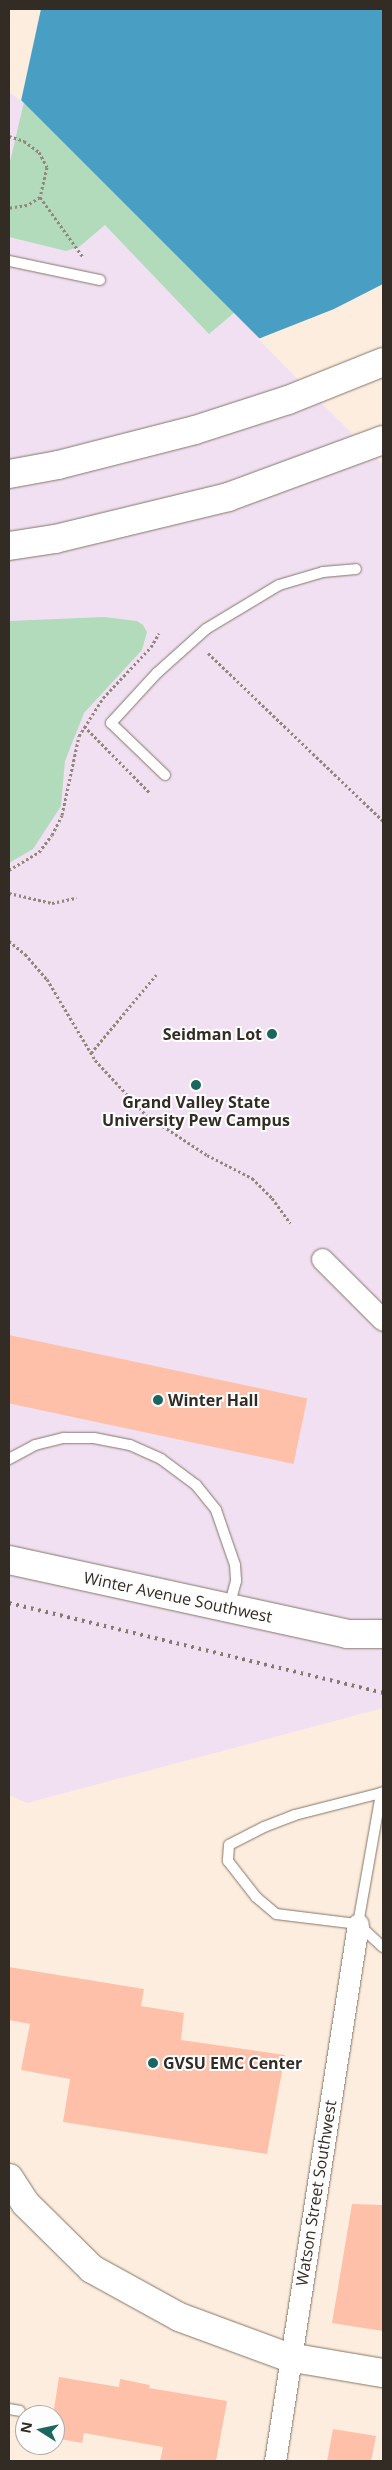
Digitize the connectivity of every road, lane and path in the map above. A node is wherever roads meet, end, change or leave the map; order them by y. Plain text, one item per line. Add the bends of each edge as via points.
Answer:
1 (9, 136) edge
2 (40, 197) junction
3 (9, 208) edge
4 (9, 261) edge
5 (100, 280) joint
6 (377, 362) edge
7 (383, 440) edge
8 (9, 474) edge
9 (9, 546) edge
10 (356, 569) dead end
11 (159, 633) dead end
12 (203, 657) dead end
13 (84, 726) junction
14 (165, 775) dead end
15 (149, 792) dead end
16 (383, 821) edge
17 (9, 870) edge
18 (9, 892) edge
19 (76, 898) dead end
20 (9, 941) edge
21 (156, 975) dead end
22 (91, 1053) junction
23 (290, 1223) dead end
24 (322, 1259) dead end
25 (383, 1320) edge
26 (9, 1459) edge
27 (9, 1560) edge
28 (229, 1608) junction
29 (383, 1634) edge
30 (382, 1792) edge
31 (358, 1924) junction
32 (383, 1947) edge
33 (9, 2178) edge
34 (288, 2357) junction
35 (383, 2373) edge
36 (275, 2461) edge

1 - 2 path via 24,141 39,152 47,167
2 - 3 path via 27,205
2 - 5 path
4 - 5 lane
6 - 8 main road via 288,400 195,430 67,463
7 - 9 main road via 228,497 55,539
10 - 14 lane via 323,572 279,585 206,629 156,673 111,723
11 - 13 path via 151,647 103,698
12 - 16 path via 209,652
13 - 15 path
13 - 17 path via 72,759 62,815 39,852
18 - 19 path via 52,903
20 - 22 path via 47,979
21 - 22 path
22 - 23 path via 146,1115 207,1155 252,1178
24 - 25 street
26 - 28 lane via 35,1445 64,1438 94,1438 130,1445 161,1459 196,1485 216,1510 235,1565 236,1581
27 - 28 main road, Winter Avenue Southwest
28 - 29 main road, Winter Avenue Southwest via 347,1634
30 - 31 lane
30 - 31 lane via 295,1815 229,1844 228,1861 256,1898 276,1914
31 - 32 lane
31 - 34 street, Watson Street Southwest
33 - 34 main road via 24,2203 92,2268 180,2317
34 - 35 main road
34 - 36 street, Watson Street Southwest

